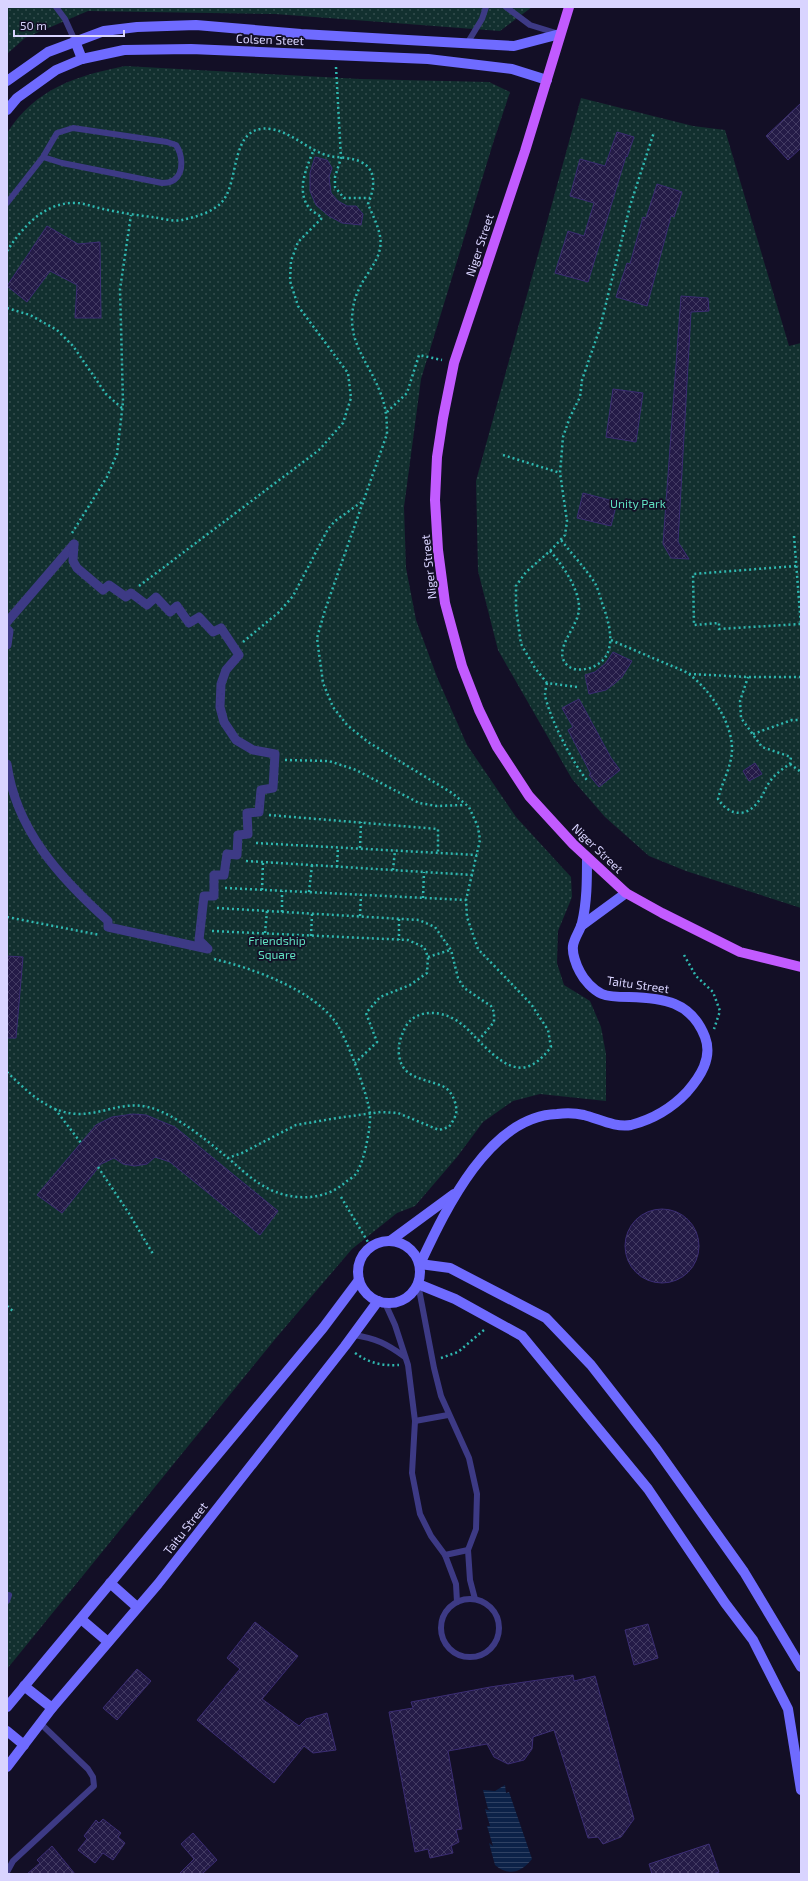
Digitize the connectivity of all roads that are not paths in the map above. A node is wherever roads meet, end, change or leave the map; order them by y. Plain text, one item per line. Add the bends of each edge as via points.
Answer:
1 (56, 7) edge
2 (486, 7) edge
3 (506, 7) edge
4 (569, 7) edge
5 (560, 34) junction
6 (75, 41) junction
7 (468, 42) junction
8 (82, 59) junction
9 (547, 80) junction
10 (7, 81) edge
11 (7, 110) edge
12 (43, 157) junction
13 (7, 203) edge
14 (7, 622) edge
15 (7, 629) edge
16 (7, 645) edge
17 (7, 764) edge
18 (587, 858) junction
19 (626, 892) junction
20 (581, 926) junction
21 (801, 967) edge
22 (457, 1191) junction
23 (390, 1241) junction
24 (420, 1264) junction
25 (359, 1280) junction
26 (418, 1284) junction
27 (381, 1302) junction
28 (353, 1335) junction
29 (405, 1356) junction
30 (448, 1415) junction
31 (416, 1422) junction
32 (468, 1550) junction
33 (445, 1555) junction
34 (110, 1583) junction
35 (474, 1599) junction
36 (457, 1602) junction
37 (137, 1607) junction
38 (81, 1619) junction
39 (108, 1642) junction
40 (801, 1667) edge
41 (24, 1686) junction
42 (7, 1706) edge
43 (52, 1708) junction
44 (40, 1724) junction
45 (7, 1731) edge
46 (24, 1745) junction
47 (7, 1767) edge
48 (801, 1790) edge
49 (7, 1872) edge

1 - 6 lane via 65,19
2 - 7 lane
3 - 5 lane via 530,25
4 - 5 main road, Niger Street
5 - 7 main road via 514,46
5 - 9 main road, Niger Street
6 - 7 main road via 104,31 196,25 301,34
6 - 8 main road
6 - 10 main road via 48,52
8 - 9 main road, Colsen Steet via 124,50 191,49 428,58 512,69
8 - 11 main road, Colsen Steet via 56,70 17,98
9 - 18 main road, Niger Street via 454,363 437,457 435,500 445,603 462,666 479,710 497,747 529,796
12 - 12 lane via 62,164 162,184 174,181 180,174 182,161 176,145 73,128 57,133
12 - 13 lane
14 - 17 street via 74,544 72,561 103,590 110,585 126,597 131,593 147,605 156,597 170,612 176,606 189,622 199,617 213,632 221,628 239,655 226,670 221,684 220,706 224,722 236,740 253,750 275,754 273,788 261,790 259,812 247,813 248,834 238,834 237,855 226,854 224,875 214,875 214,896 204,896 199,940 208,949 108,927 108,921 74,891 44,855 24,818 10,783
15 - 16 street
18 - 19 main road, Niger Street
18 - 20 main road, Taitu Street via 587,895
19 - 20 main road
19 - 21 main road, Niger Street via 740,952
20 - 22 main road, Taitu Street via 573,946 580,972 589,984 602,994 660,998 676,1003 688,1011 700,1024 707,1042 704,1069 672,1107 644,1121 628,1125 599,1121 585,1115 562,1114 536,1117 519,1124 504,1134
22 - 23 main road
22 - 24 main road
23 - 24 main road via 409,1248
23 - 25 main road via 380,1242 364,1254 359,1263
24 - 26 main road
24 - 40 main road via 450,1268 546,1318 591,1365 655,1447 744,1572
25 - 27 main road via 368,1295
25 - 34 main road, Taitu Street via 323,1328
26 - 27 main road via 404,1299
26 - 30 lane via 434,1368
26 - 48 main road via 455,1298 522,1336 648,1490 725,1604 753,1640 788,1709
27 - 28 main road, Taitu Street
27 - 29 lane via 395,1325
28 - 29 lane via 371,1337
28 - 37 main road, Taitu Street via 158,1584
29 - 31 lane
30 - 31 lane
30 - 32 lane via 468,1458 477,1494 476,1529
31 - 33 lane via 412,1472 420,1514 431,1536
32 - 33 lane
32 - 35 lane
33 - 36 lane via 456,1584
34 - 37 main road
34 - 38 main road, Taitu Street
35 - 36 lane
35 - 36 lane via 490,1606 500,1624 496,1644 479,1656 464,1657 454,1653 443,1641 442,1620 446,1611
37 - 39 main road, Taitu Street
38 - 39 main road
38 - 41 main road, Taitu Street
39 - 43 main road, Taitu Street
41 - 42 main road, Taitu Street
41 - 43 main road
43 - 44 main road, Taitu Street
44 - 46 main road, Taitu Street
44 - 49 lane via 88,1768 94,1786 13,1861
45 - 46 main road
46 - 47 main road, Taitu Street

